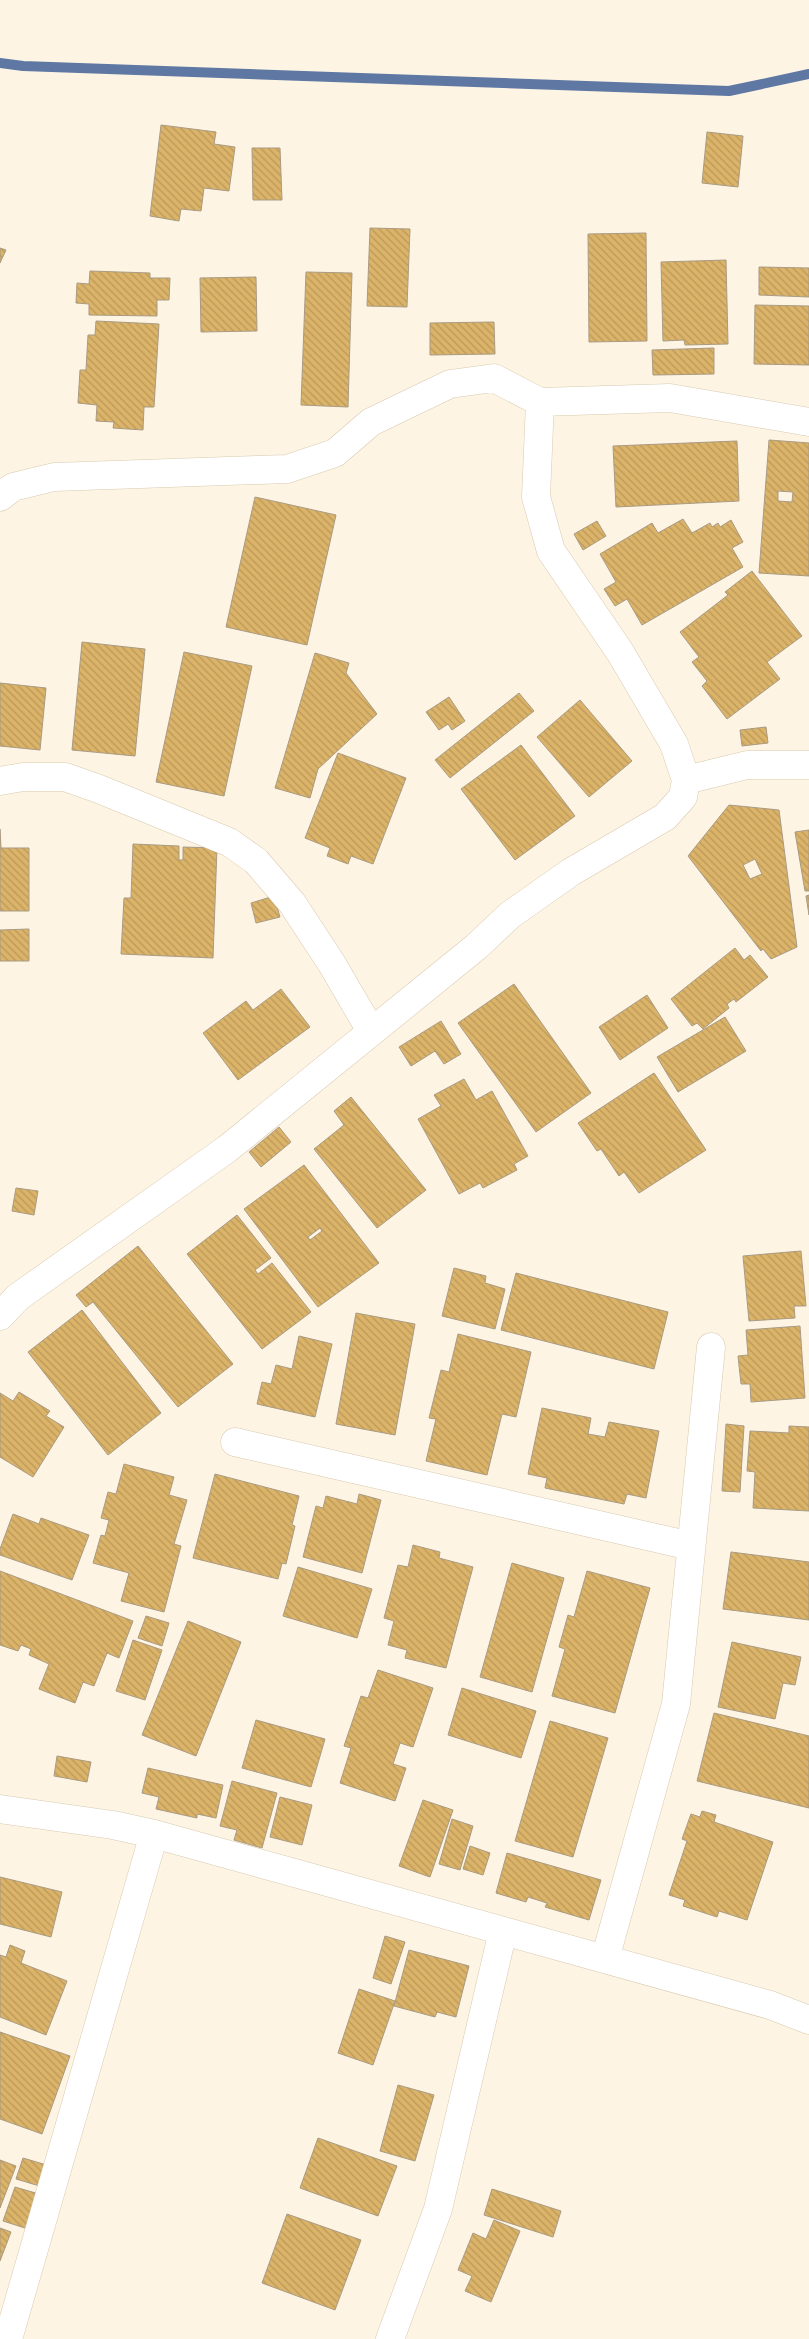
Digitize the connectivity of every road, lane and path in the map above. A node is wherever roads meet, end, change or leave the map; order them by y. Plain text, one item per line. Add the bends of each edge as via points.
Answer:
1 (540, 402) junction
2 (809, 422) edge
3 (0, 497) edge
4 (809, 765) edge
5 (686, 780) junction
6 (0, 781) edge
7 (371, 1031) junction
8 (0, 1316) edge
9 (711, 1347) dead end
10 (235, 1442) dead end
11 (691, 1546) junction
12 (0, 1809) edge
13 (154, 1834) junction
14 (503, 1931) junction
15 (606, 1959) junction
16 (809, 2020) edge
17 (8, 2339) edge
18 (390, 2339) edge

1 - 2 street via 670,398
1 - 3 street via 494,378 450,384 371,422 335,453 287,469 54,477 13,486
1 - 5 street via 536,497 551,551 625,660 674,744
4 - 5 street via 747,765
5 - 7 street via 683,797 665,817 571,872 510,915 476,948
6 - 7 street via 23,777 65,777 229,842 256,861 292,903
7 - 8 street via 227,1149 18,1297
9 - 11 street
10 - 11 street
11 - 15 street via 676,1704
12 - 13 street
13 - 14 street
13 - 17 street
14 - 15 street
14 - 18 street via 438,2209
15 - 16 street via 770,2005

